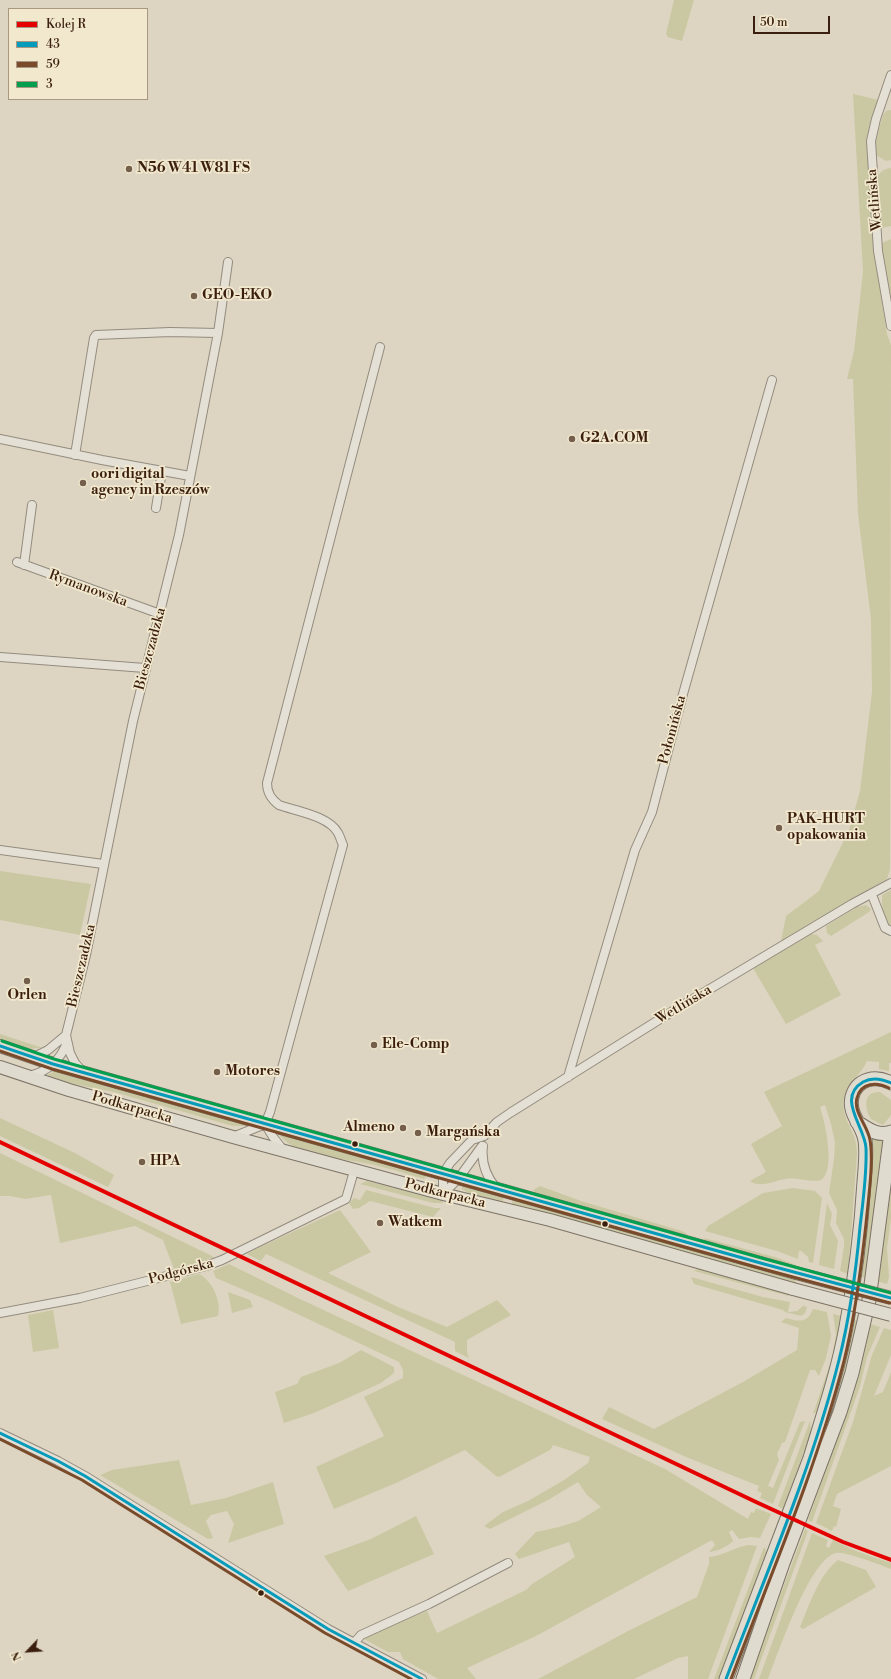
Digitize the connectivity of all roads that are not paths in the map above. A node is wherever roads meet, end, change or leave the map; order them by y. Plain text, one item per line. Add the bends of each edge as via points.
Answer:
1 (891, 75) edge
2 (228, 262) dead end
3 (891, 326) edge
4 (218, 333) junction
5 (380, 347) dead end
6 (772, 380) dead end
7 (0, 439) edge
8 (75, 455) junction
9 (162, 471) junction
10 (190, 476) junction
11 (32, 504) dead end
12 (156, 508) dead end
13 (160, 614) junction
14 (0, 657) edge
15 (145, 668) junction
16 (0, 850) edge
17 (103, 864) junction
18 (891, 883) edge
19 (872, 895) junction
20 (891, 931) edge
21 (67, 1038) junction
22 (0, 1046) edge
23 (34, 1057) junction
24 (53, 1064) junction
25 (0, 1067) edge
26 (83, 1072) junction
27 (28, 1076) junction
28 (568, 1077) junction
29 (891, 1083) edge
30 (857, 1122) junction
31 (265, 1124) junction
32 (891, 1132) edge
33 (484, 1136) junction
34 (233, 1137) junction
35 (482, 1146) junction
36 (285, 1152) junction
37 (354, 1171) junction
38 (443, 1174) junction
39 (458, 1178) junction
40 (497, 1189) junction
41 (443, 1194) junction
42 (891, 1298) edge
43 (0, 1313) edge
44 (891, 1315) edge
45 (0, 1433) edge
46 (508, 1563) dead end
47 (354, 1643) junction
48 (422, 1679) edge
49 (726, 1679) edge
50 (743, 1679) edge

1 - 3 street, Wetlińska via 871,141 878,251
2 - 4 street, Bieszczadzka
4 - 8 street via 96,335
4 - 10 street, Bieszczadzka
5 - 31 street via 267,783 269,796 273,801 278,805 322,819 333,826 339,833 342,845
6 - 28 street, Połonińska via 652,812 635,850
7 - 8 street
8 - 9 street
9 - 10 street
9 - 12 street
10 - 13 street, Bieszczadzka
11 - 13 street, Rymanowska via 20,564
13 - 15 street, Bieszczadzka
14 - 15 street
15 - 17 street, Bieszczadzka
16 - 17 street
17 - 21 street, Bieszczadzka
18 - 19 street, Wetlińska
19 - 20 street via 885,928
19 - 28 street, Wetlińska via 852,904 672,1011
21 - 23 street
21 - 24 street, Bieszczadzka via 59,1058
21 - 26 street via 75,1063
22 - 23 main road, Podkarpacka
23 - 24 main road, Podkarpacka
24 - 26 main road, Podkarpacka
24 - 27 street via 39,1074
25 - 27 main road, Podkarpacka
26 - 31 main road, Podkarpacka
27 - 34 main road, Podkarpacka
28 - 33 street, Wetlińska via 497,1122
29 - 30 highway via 882,1079 868,1079 856,1088 851,1104
30 - 32 highway via 873,1132
30 - 49 highway via 865,1140 865,1153 855,1281 846,1328 810,1458
31 - 34 street
31 - 36 street
31 - 38 main road, Podkarpacka
32 - 50 highway via 869,1300 852,1373
33 - 35 street
33 - 38 street, Wetlińska via 472,1140
34 - 36 main road, Podkarpacka
35 - 39 street
35 - 40 street via 486,1172
36 - 37 main road, Podkarpacka
37 - 41 main road, Podkarpacka
37 - 43 street, Podgórska via 346,1199 222,1260 80,1298
38 - 39 main road, Podkarpacka
38 - 41 street
39 - 40 main road, Podkarpacka
39 - 41 street
40 - 42 main road, Podkarpacka, bridge
41 - 44 main road, Podkarpacka, bridge via 550,1220
45 - 47 street via 84,1476
46 - 47 street via 429,1604 361,1635
47 - 48 street

